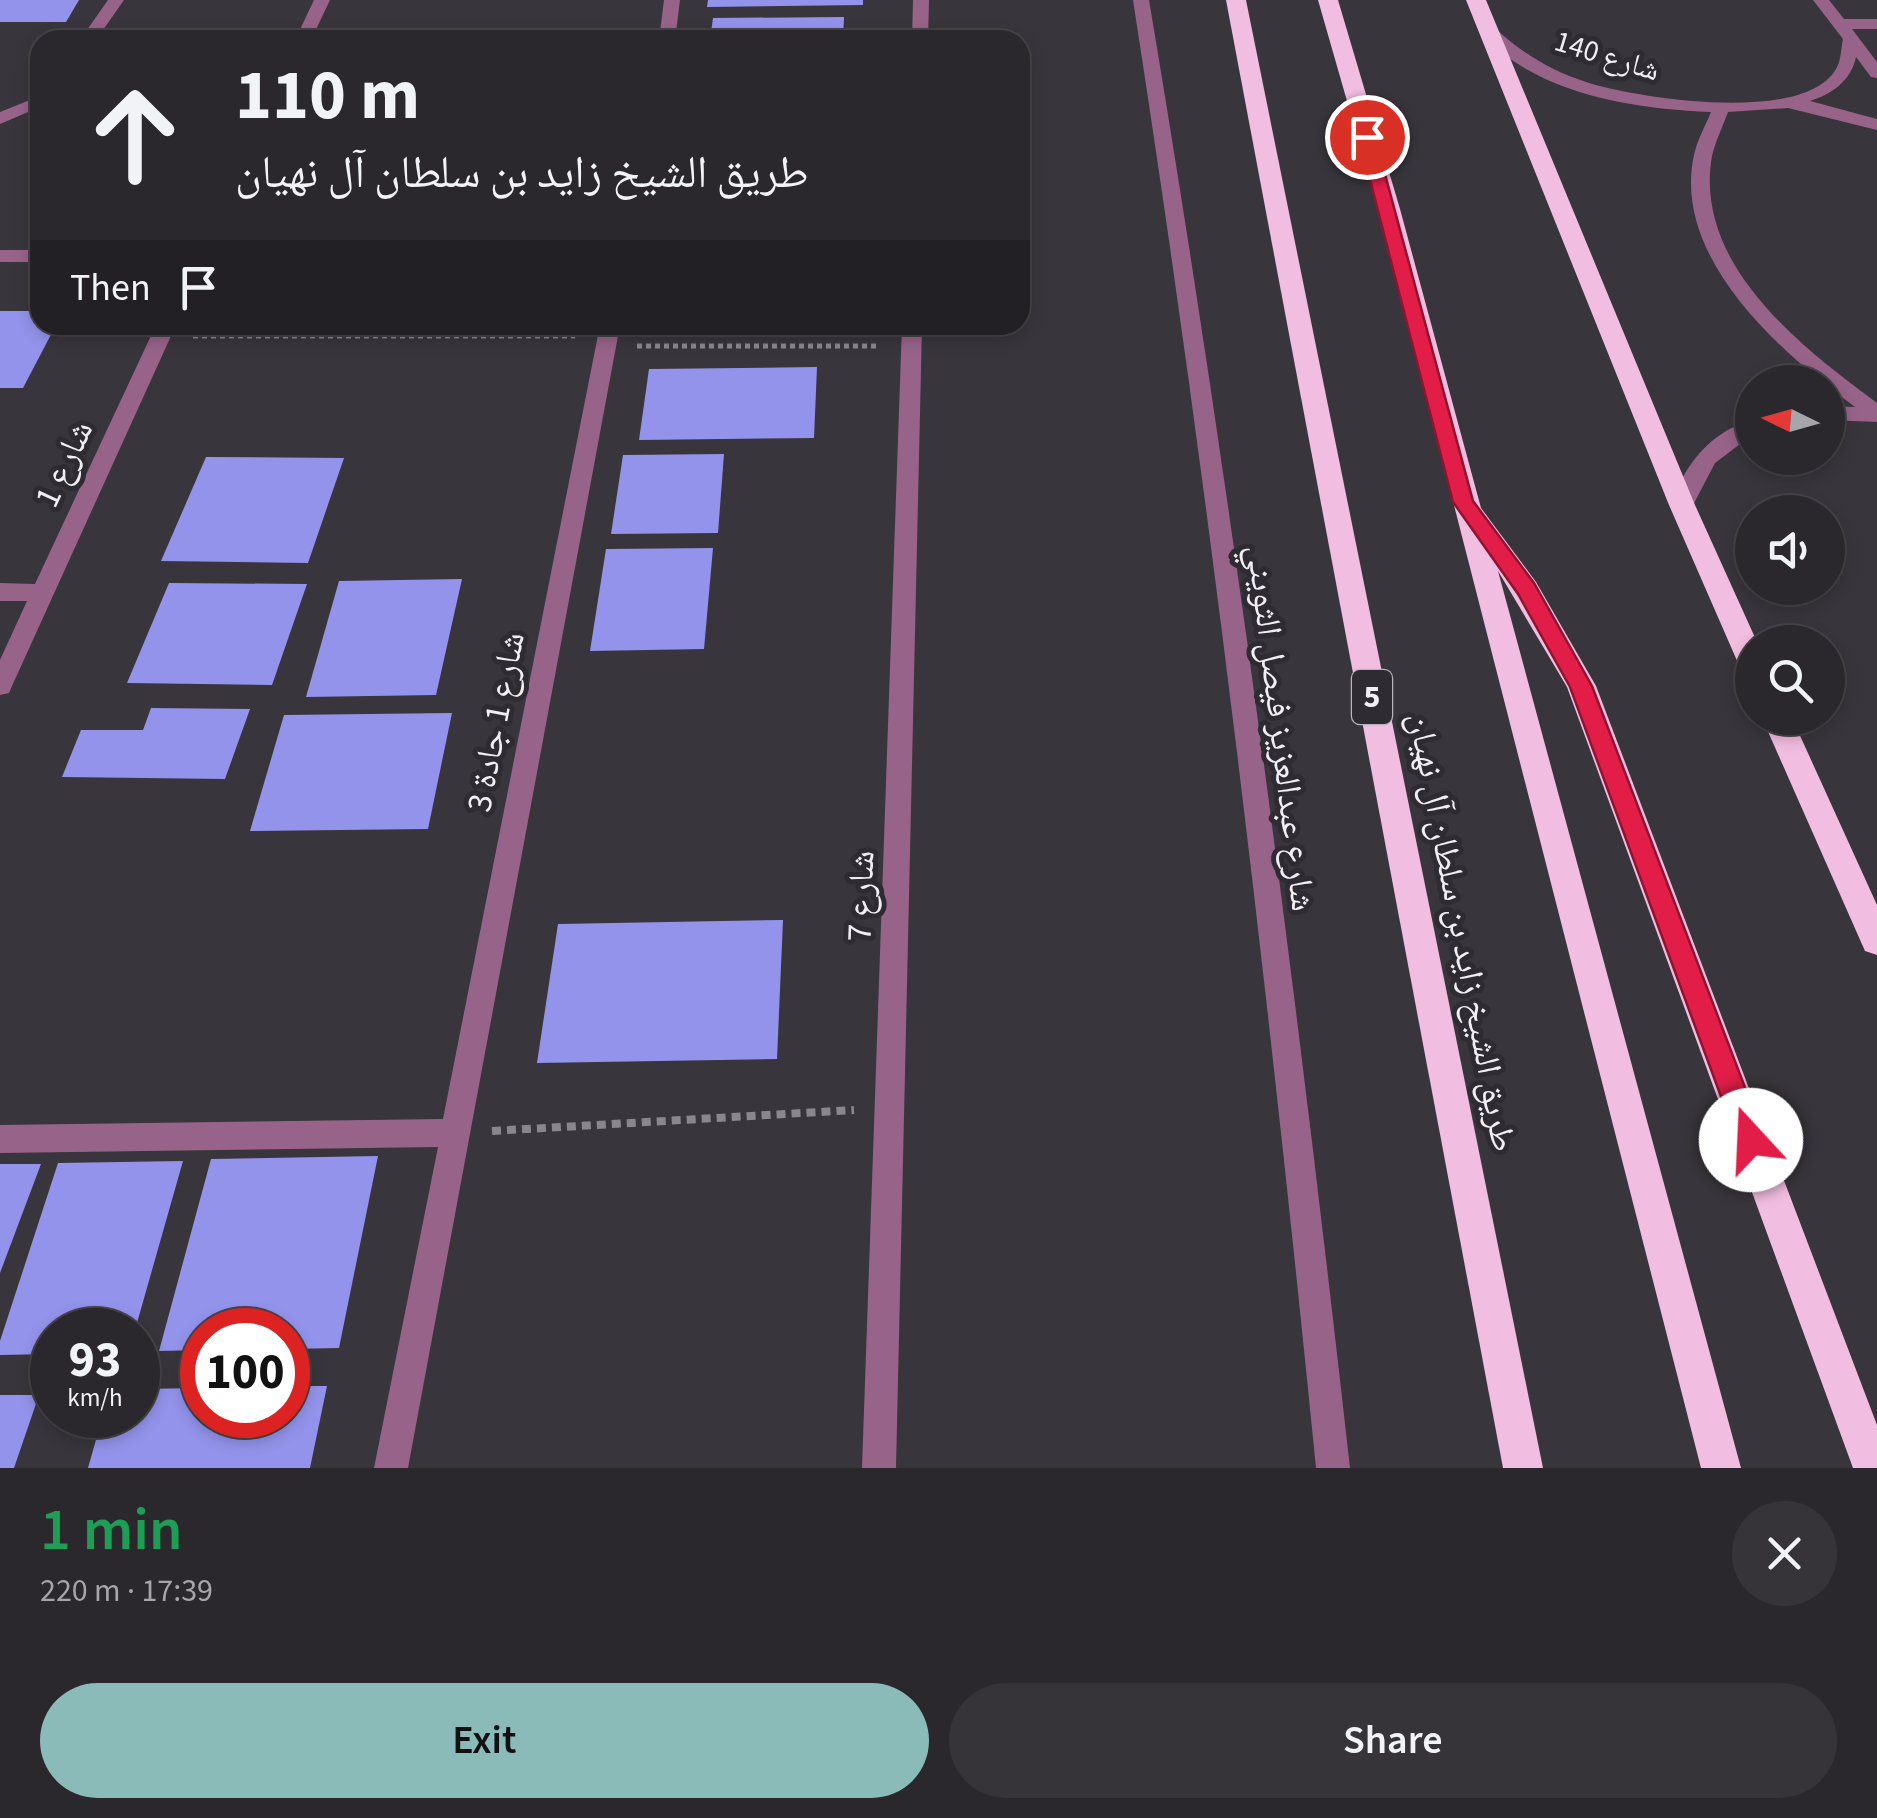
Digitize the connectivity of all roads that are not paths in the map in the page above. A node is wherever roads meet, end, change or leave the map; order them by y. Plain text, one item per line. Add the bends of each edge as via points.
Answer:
1 (116, 0) edge
2 (322, 0) edge
3 (672, 0) edge
4 (921, 0) edge
5 (1141, 0) edge
6 (1236, 0) edge
7 (1328, 0) edge
8 (1476, 0) edge
9 (1821, 0) edge
10 (1877, 24) edge
11 (95, 30) edge
12 (308, 30) edge
13 (668, 30) edge
14 (920, 30) edge
15 (1488, 31) junction
16 (1845, 31) junction
17 (1877, 72) edge
18 (1784, 102) junction
19 (30, 105) edge
20 (1721, 109) junction
21 (0, 118) edge
22 (1877, 124) edge
23 (0, 256) edge
24 (30, 256) edge
25 (162, 335) edge
26 (608, 336) edge
27 (912, 336) edge
28 (1845, 413) edge
29 (1877, 414) edge
30 (1735, 438) edge
31 (1464, 502) junction
32 (1682, 506) junction
33 (0, 592) edge
34 (43, 592) junction
35 (1735, 625) edge
36 (0, 686) edge
37 (1785, 735) edge
38 (1877, 941) edge
39 (456, 1134) junction
40 (0, 1139) edge
41 (1509, 1394) junction
42 (391, 1468) edge
43 (879, 1468) edge
44 (1333, 1468) edge
45 (1504, 1468) edge
46 (1523, 1468) edge
47 (1721, 1468) edge
48 (1873, 1468) edge

1 - 11 street
2 - 12 street
3 - 13 street
4 - 14 street
5 - 44 street, شارع عبدالعزيز فيصل الثويني via 1177,212 1244,710
6 - 41 highway, طريق الشيخ زايد بن سلطان آل نهيان / 5
7 - 31 highway
8 - 15 highway
9 - 16 street
10 - 16 street
15 - 20 street, شارع 140 via 1534,66 1579,85 1652,103
15 - 32 highway
16 - 17 street
16 - 18 street, شارع 140 via 1849,62 1832,82
18 - 20 street, شارع 140
18 - 22 street, شارع 140
19 - 21 street
20 - 29 street via 1699,172 1716,247 1776,331
23 - 24 street
25 - 34 street, شارع 1
26 - 39 street, شارع 1 جادة 3
27 - 43 street, شارع 7
28 - 29 street
30 - 32 street via 1710,453
31 - 47 highway
31 - 48 highway via 1526,589 1580,686
32 - 35 highway
33 - 34 street
34 - 36 street, شارع 1
37 - 38 highway
39 - 40 street
39 - 42 street, شارع 1 جادة 3
41 - 45 highway
41 - 46 highway, طريق الشيخ زايد بن سلطان آل نهيان / 5

